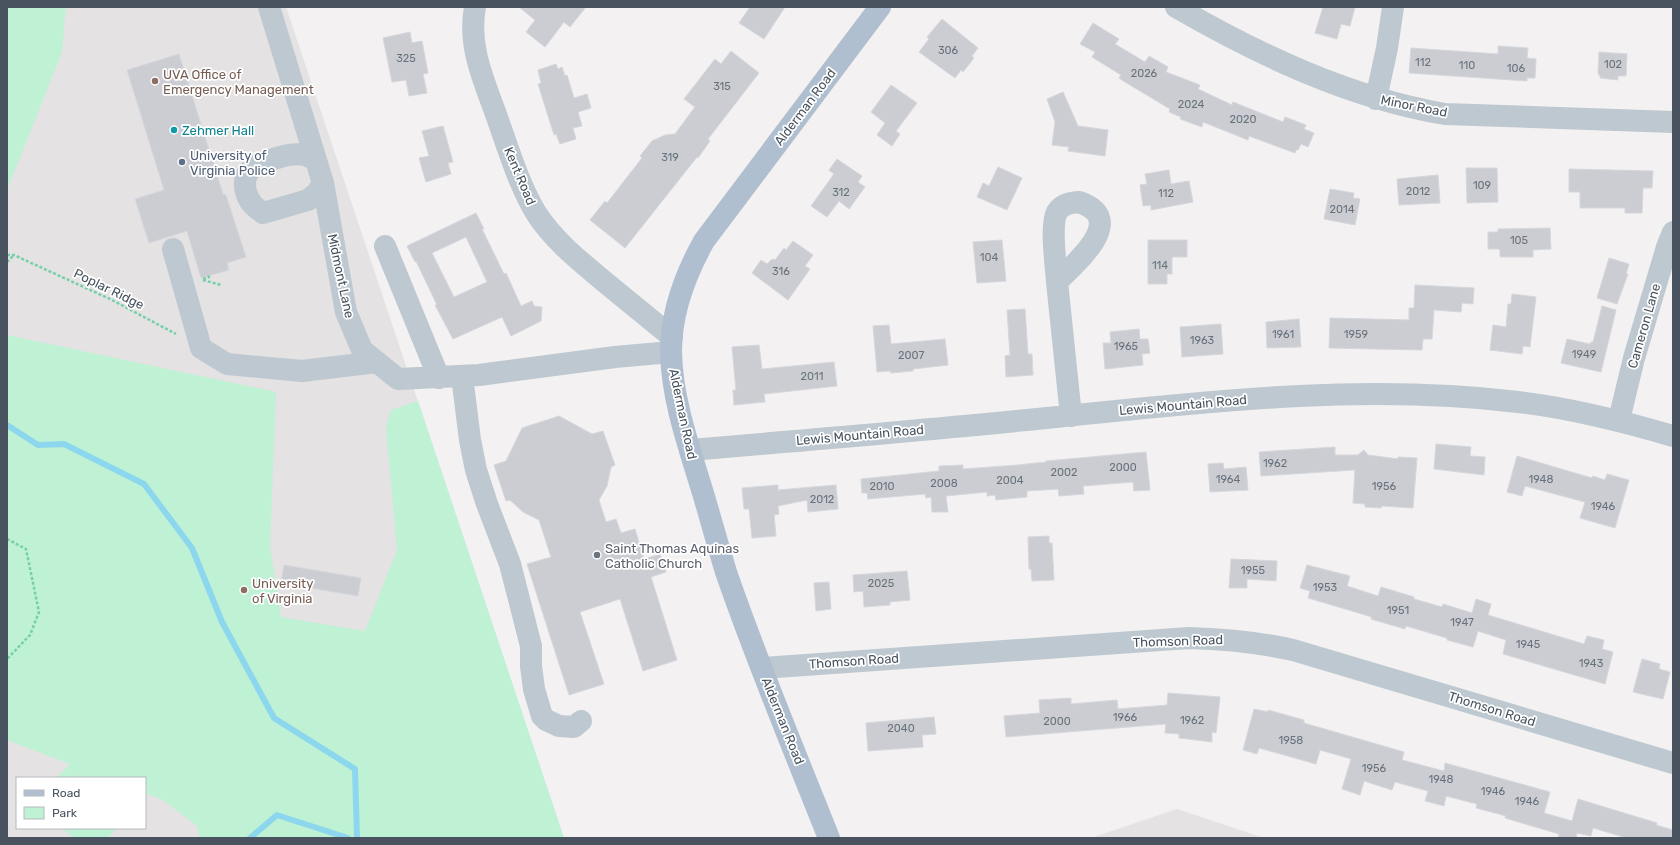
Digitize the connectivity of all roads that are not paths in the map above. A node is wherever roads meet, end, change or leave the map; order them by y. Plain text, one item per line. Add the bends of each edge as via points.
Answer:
1 (269, 7) edge
2 (475, 7) edge
3 (880, 7) edge
4 (1176, 7) edge
5 (1393, 7) edge
6 (1376, 99) junction
7 (1673, 122) edge
8 (308, 135) junction
9 (274, 155) junction
10 (316, 160) junction
11 (313, 197) junction
12 (1673, 232) edge
13 (385, 246) dead end
14 (173, 249) dead end
15 (1057, 282) dead end
16 (671, 345) junction
17 (377, 362) junction
18 (462, 376) junction
19 (439, 378) junction
20 (1071, 416) junction
21 (1619, 420) junction
22 (1673, 436) edge
23 (690, 450) junction
24 (762, 668) junction
25 (581, 721) dead end
26 (1673, 763) edge
27 (829, 838) edge

1 - 8 street, Midmont Lane
2 - 16 street, Kent Road via 472,21 479,68 522,186 536,213 572,255
3 - 16 main road, Alderman Road via 704,241 689,267 679,296
4 - 6 street, Minor Road via 1269,55
5 - 6 street
6 - 7 street, Minor Road via 1445,114
8 - 9 street via 302,147
8 - 10 street, Midmont Lane
9 - 10 street via 306,155
9 - 11 street via 249,171 244,184 253,207 263,212
10 - 11 street, Midmont Lane
11 - 17 street, Midmont Lane via 346,312 362,350
12 - 21 street, Cameron Lane via 1634,358
13 - 19 street
14 - 17 street via 201,348 227,364 302,372
15 - 20 street
16 - 18 street, Midmont Lane
16 - 23 main road, Alderman Road via 673,380
17 - 19 street, Midmont Lane via 398,380
18 - 19 street, Midmont Lane
18 - 25 street via 475,464 512,571 531,646 534,689 542,716 559,726 574,727
20 - 21 street, Lewis Mountain Road via 1269,397 1353,394 1438,396 1518,402
20 - 23 street, Lewis Mountain Road
21 - 22 street, Lewis Mountain Road
23 - 24 main road, Alderman Road via 726,572
24 - 26 street, Thomson Road via 1189,638 1230,639 1293,650
24 - 27 main road, Alderman Road

